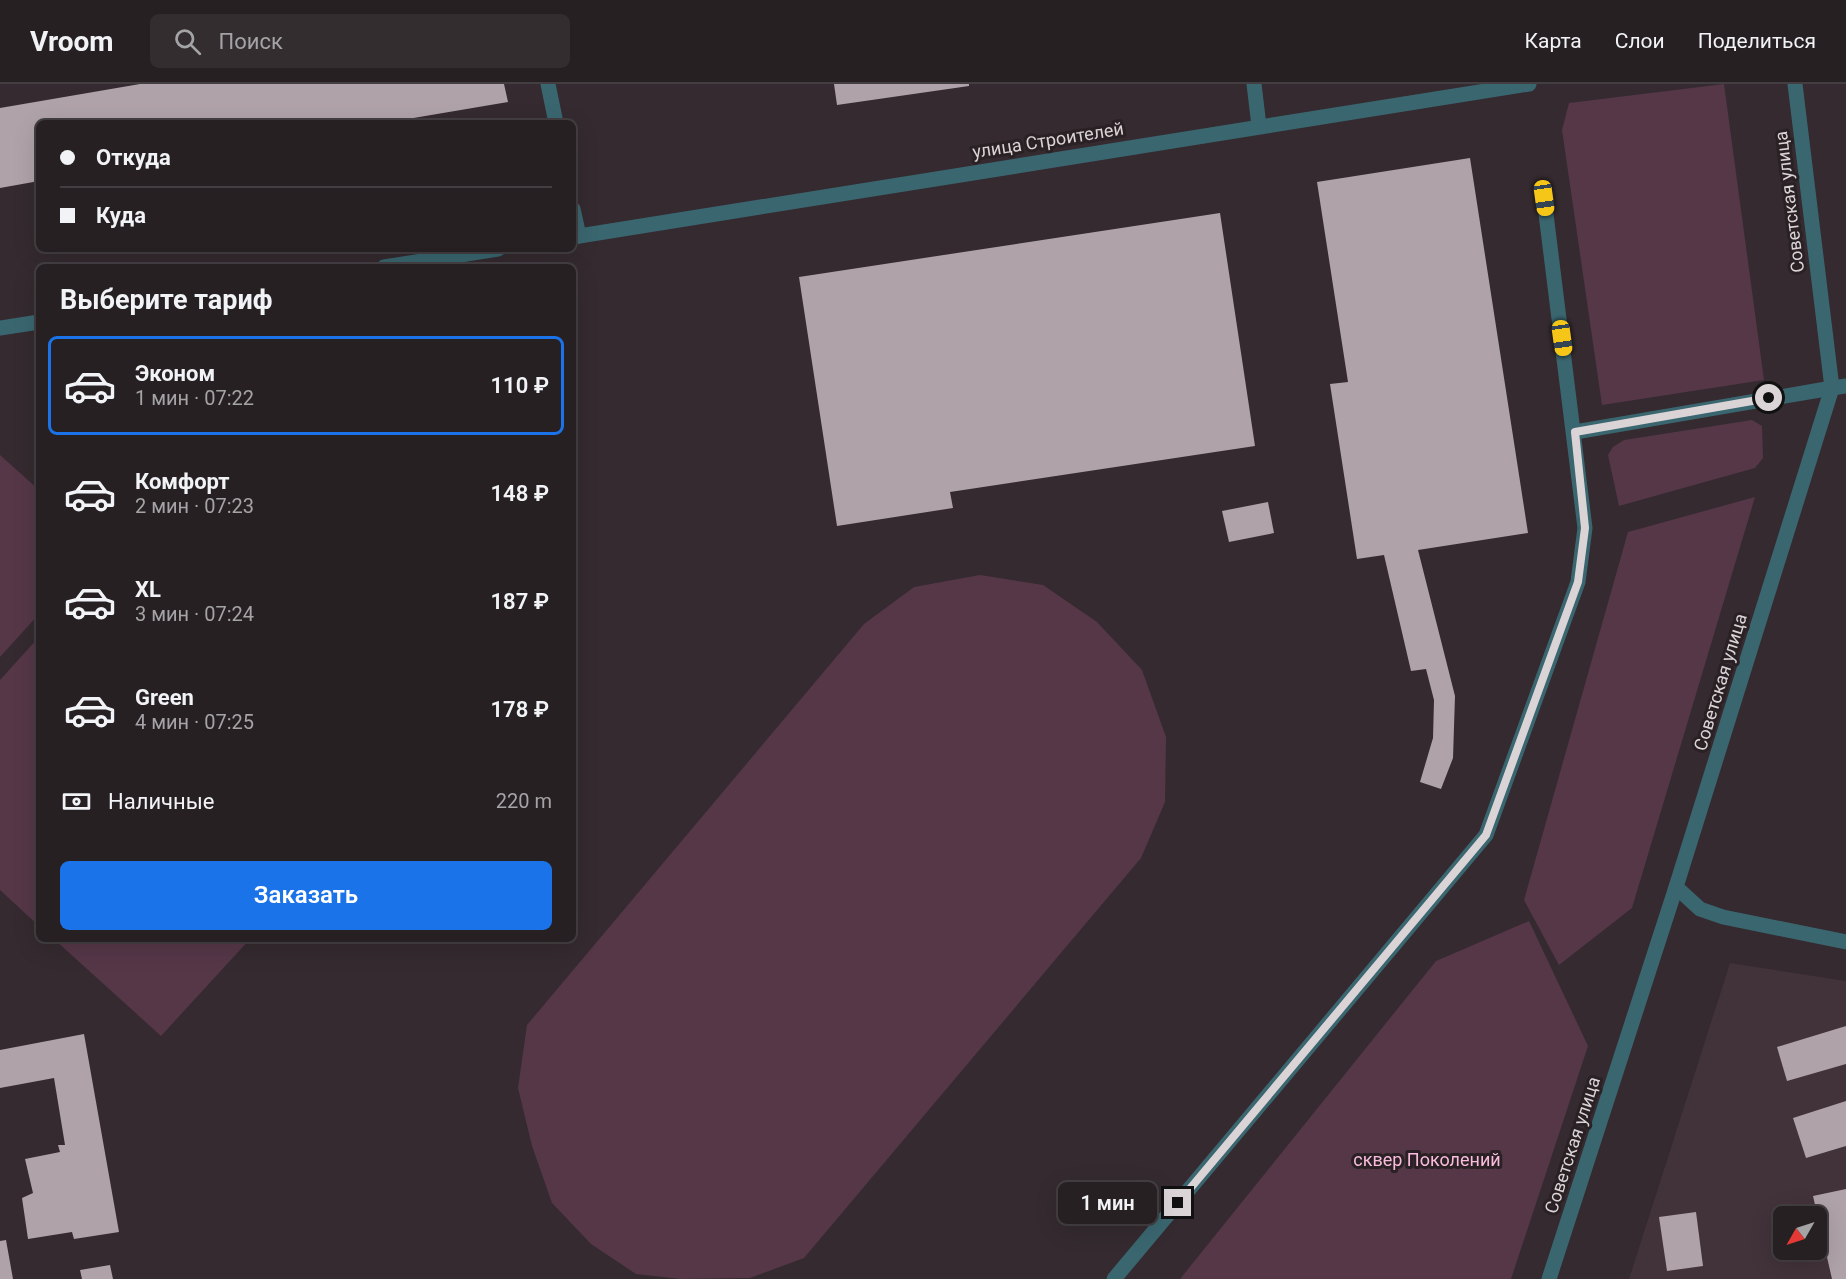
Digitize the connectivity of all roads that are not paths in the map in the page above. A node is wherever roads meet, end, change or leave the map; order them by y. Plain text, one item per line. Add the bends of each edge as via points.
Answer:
1 (548, 84) edge
2 (1254, 84) edge
3 (1529, 84) edge
4 (1795, 84) edge
5 (555, 120) edge
6 (1259, 126) junction
7 (1544, 198) dead end
8 (576, 237) edge
9 (479, 252) edge
10 (403, 264) edge
11 (36, 322) edge
12 (0, 328) edge
13 (1839, 387) edge
14 (1575, 432) junction
15 (1676, 887) junction
16 (1846, 942) edge
17 (1114, 1279) edge
18 (1549, 1279) edge

1 - 5 street
2 - 6 street
3 - 6 street, улица Строителей
4 - 13 street, Советская улица
6 - 8 street, улица Строителей
7 - 14 street
9 - 10 street
11 - 12 street
13 - 14 street
13 - 15 street, Советская улица
14 - 17 street via 1585,528 1578,582 1486,835
15 - 16 street via 1700,909 1723,917
15 - 18 street, Советская улица

